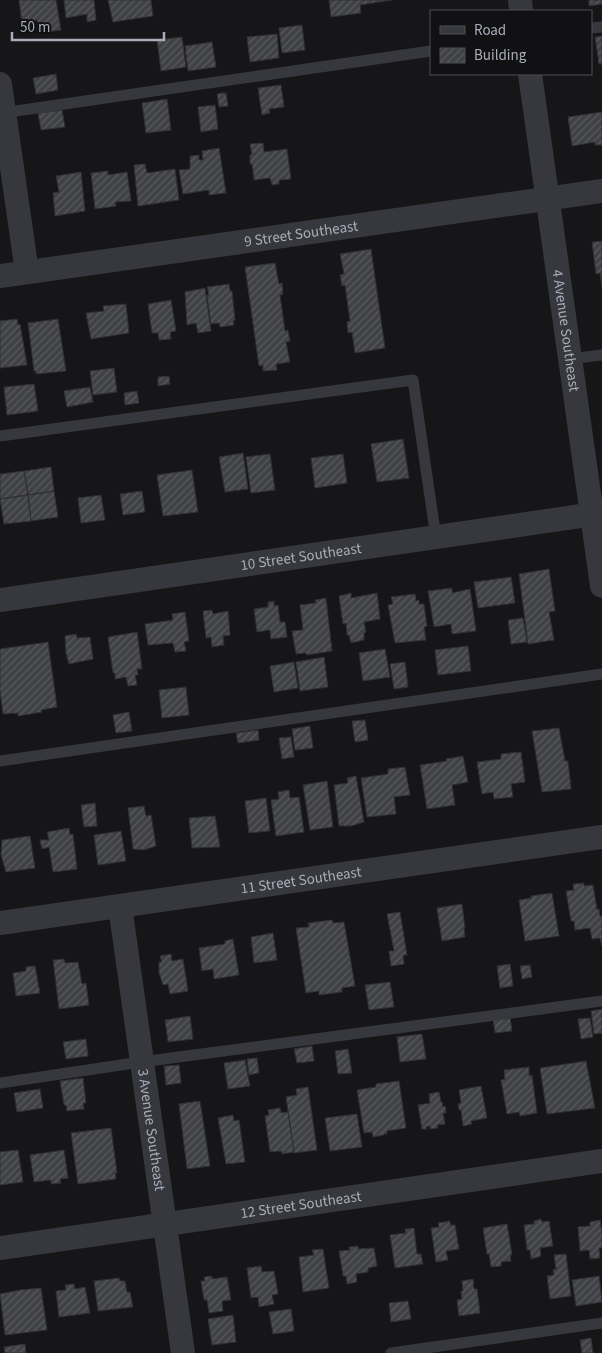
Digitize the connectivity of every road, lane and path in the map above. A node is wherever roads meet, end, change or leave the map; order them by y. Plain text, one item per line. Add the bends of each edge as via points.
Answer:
1 (430, 51) edge
2 (530, 75) edge
3 (0, 84) edge
4 (2, 113) edge
5 (602, 191) edge
6 (548, 199) junction
7 (27, 272) junction
8 (0, 276) edge
9 (602, 355) edge
10 (570, 360) junction
11 (0, 436) edge
12 (597, 514) edge
13 (436, 538) junction
14 (602, 586) edge
15 (0, 600) edge
16 (602, 674) edge
17 (0, 761) edge
18 (602, 837) edge
19 (120, 906) junction
20 (0, 923) edge
21 (602, 1001) edge
22 (142, 1062) junction
23 (0, 1083) edge
24 (602, 1161) edge
25 (164, 1224) junction
26 (0, 1248) edge
27 (602, 1323) edge
28 (182, 1353) edge
29 (392, 1353) edge

1 - 4 lane
2 - 6 street, 4 Avenue Southeast
3 - 4 street
4 - 7 street
5 - 6 street, 9 Street Southeast
6 - 7 street, 9 Street Southeast
6 - 10 street, 4 Avenue Southeast
7 - 8 street, 9 Street Southeast
9 - 10 lane
10 - 12 street, 4 Avenue Southeast
11 - 13 lane via 413,380
12 - 13 street, 10 Street Southeast
12 - 14 street, 4 Avenue Southeast
13 - 15 street, 10 Street Southeast
16 - 17 lane
18 - 19 street, 11 Street Southeast
19 - 20 street, 11 Street Southeast
19 - 22 street, 3 Avenue Southeast
21 - 22 lane
22 - 23 lane
22 - 25 street, 3 Avenue Southeast
24 - 25 street, 12 Street Southeast
25 - 26 street, 12 Street Southeast
25 - 28 street, 3 Avenue Southeast
27 - 29 lane

